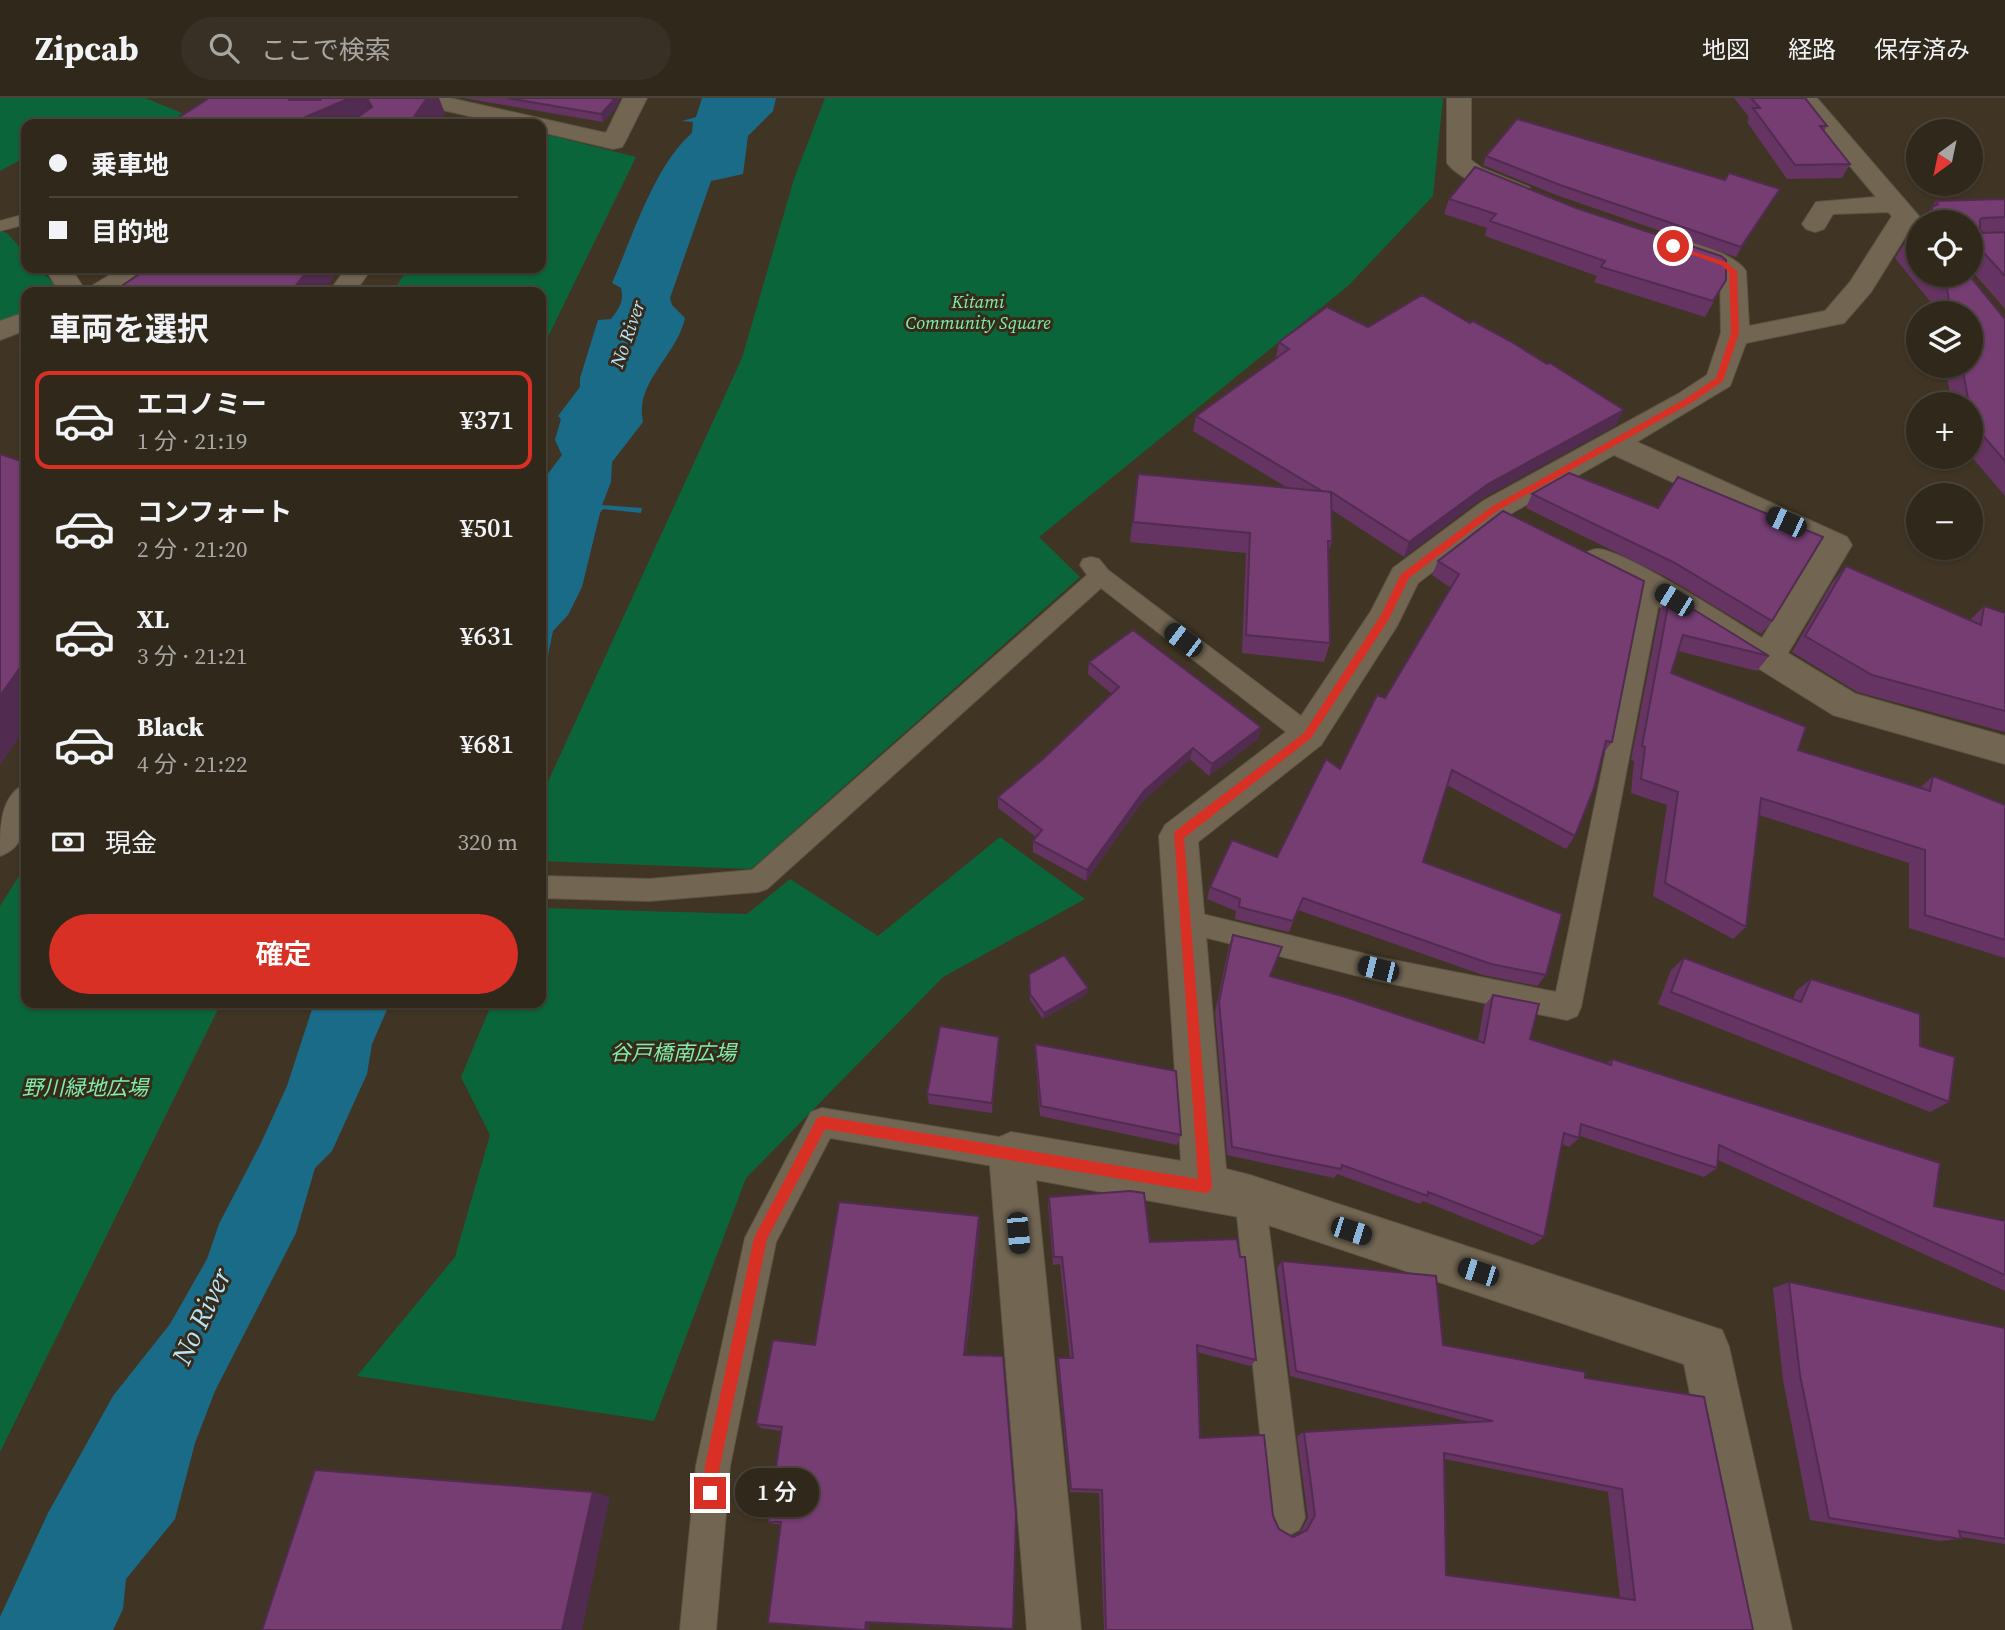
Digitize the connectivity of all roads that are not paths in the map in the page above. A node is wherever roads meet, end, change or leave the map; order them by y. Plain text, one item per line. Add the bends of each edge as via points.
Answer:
1 (419, 98) edge
2 (635, 98) edge
3 (1459, 98) edge
4 (1805, 98) edge
5 (465, 117) edge
6 (483, 119) edge
7 (546, 127) edge
8 (1546, 202) edge
9 (1905, 217) edge
10 (21, 220) edge
11 (1815, 224) dead end
12 (0, 226) edge
13 (1647, 237) edge
14 (131, 273) edge
15 (110, 287) edge
16 (21, 322) edge
17 (0, 331) edge
18 (1735, 333) junction
19 (1613, 443) junction
20 (1494, 509) junction
21 (1530, 527) edge
22 (1567, 544) edge
23 (1651, 586) junction
24 (1767, 658) junction
25 (1308, 736) junction
26 (2005, 750) edge
27 (21, 807) edge
28 (0, 840) edge
29 (546, 887) edge
30 (1186, 922) junction
31 (1011, 1154) junction
32 (1205, 1187) junction
33 (1250, 1197) junction
34 (1287, 1518) dead end
35 (698, 1630) edge
36 (1054, 1630) edge
37 (1765, 1630) edge

1 - 5 street
2 - 7 street via 613,142
3 - 8 street via 1460,163 1472,173
4 - 9 street
5 - 6 street
9 - 11 street via 1825,207
9 - 18 street via 1861,286 1833,317 1750,335
10 - 12 lane
13 - 18 street via 1724,263 1733,271
14 - 15 street
16 - 17 street
18 - 19 street via 1720,380
19 - 20 street
19 - 24 street via 1836,545
20 - 21 street
20 - 25 street via 1405,576 1385,617
22 - 23 street
23 - 24 street
23 - 30 lane via 1567,1007 1378,969
24 - 26 street via 1845,705
25 - 29 lane via 1096,571 758,881 649,890
25 - 30 street via 1178,836
27 - 28 street
30 - 32 street
31 - 32 street
31 - 35 lane via 822,1122 761,1238 713,1466
31 - 36 street
32 - 33 street
33 - 34 lane
33 - 37 street via 1704,1347

